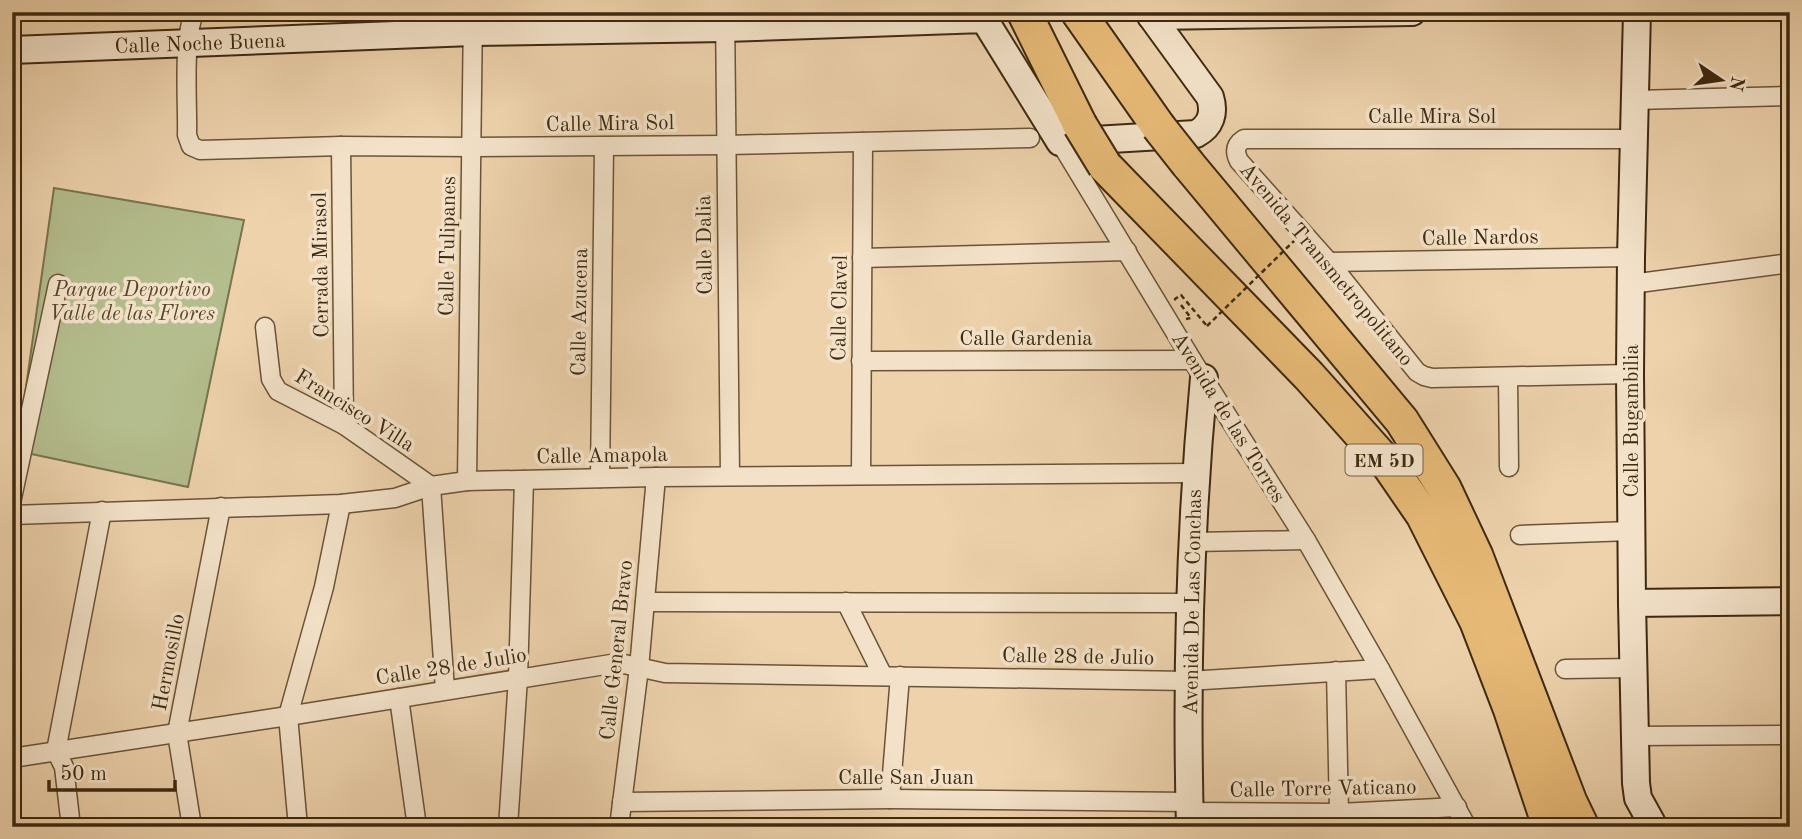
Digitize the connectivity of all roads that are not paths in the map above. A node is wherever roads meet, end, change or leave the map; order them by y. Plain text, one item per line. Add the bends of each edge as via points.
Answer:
1 (195, 12) edge
2 (1024, 12) edge
3 (1079, 12) edge
4 (1412, 12) edge
5 (1637, 12) edge
6 (1214, 13) edge
7 (1150, 14) edge
8 (982, 15) edge
9 (725, 20) edge
10 (472, 22) edge
11 (188, 44) junction
12 (12, 50) edge
13 (1790, 96) edge
14 (1635, 100) junction
15 (1070, 133) junction
16 (1030, 138) dead end
17 (1633, 139) junction
18 (863, 142) junction
19 (726, 145) junction
20 (341, 146) junction
21 (471, 147) junction
22 (604, 147) junction
23 (1236, 148) joint
24 (1127, 251) junction
25 (1631, 257) junction
26 (862, 258) junction
27 (1329, 262) junction
28 (1790, 263) edge
29 (58, 284) dead end
30 (1631, 284) junction
31 (265, 327) dead end
32 (861, 361) junction
33 (1198, 369) junction
34 (1630, 374) junction
35 (1508, 377) junction
36 (344, 425) junction
37 (1509, 467) dead end
38 (1195, 473) junction
39 (861, 475) junction
40 (730, 476) junction
41 (656, 477) junction
42 (600, 478) junction
43 (524, 480) junction
44 (467, 481) junction
45 (430, 486) junction
46 (12, 498) edge
47 (341, 504) junction
48 (222, 507) junction
49 (102, 511) junction
50 (12, 515) edge
51 (1631, 531) junction
52 (1520, 535) dead end
53 (1306, 540) junction
54 (1193, 542) junction
55 (645, 601) junction
56 (1790, 601) edge
57 (846, 602) junction
58 (1191, 603) junction
59 (1632, 603) junction
60 (639, 668) junction
61 (1633, 668) junction
62 (1380, 669) junction
63 (1565, 670) dead end
64 (1336, 671) junction
65 (891, 676) junction
66 (518, 678) junction
67 (1188, 681) junction
68 (445, 690) junction
69 (399, 698) junction
70 (288, 716) junction
71 (177, 733) junction
72 (1790, 735) edge
73 (1635, 736) junction
74 (56, 751) junction
75 (12, 758) edge
76 (890, 799) junction
77 (622, 802) junction
78 (1457, 807) junction
79 (1190, 813) edge
80 (1339, 813) junction
81 (71, 827) edge
82 (192, 827) edge
83 (298, 827) edge
84 (417, 827) edge
85 (508, 827) edge
86 (619, 827) edge
87 (1467, 827) edge
88 (1551, 827) edge
89 (1582, 827) edge
90 (1654, 827) edge

1 - 11 street
2 - 15 highway, EM 5D
3 - 89 highway, EM 5D, bridge via 1188,164 1402,421 1444,488 1476,556
4 - 6 street
5 - 14 street, Calle Bugambilia
6 - 7 street
7 - 15 street via 1210,97 1213,108 1205,129 1196,134
8 - 9 street, Calle Noche Buena
8 - 15 street, Avenida de las Torres
9 - 10 street, Calle Noche Buena
9 - 19 street, Calle Dalia
10 - 11 street, Calle Noche Buena
10 - 21 street, Calle Tulipanes
11 - 12 street, Calle Noche Buena
11 - 20 street, Calle Mira Sol via 187,135 191,146 200,150
13 - 14 street
14 - 17 street, Calle Bugambilia
15 - 24 street, Avenida de las Torres
15 - 88 highway, EM 5D, bridge via 1310,376 1404,486 1477,622
16 - 18 street, Calle Mira Sol
17 - 23 street, Calle Mira Sol via 1244,139
17 - 25 street, Calle Bugambilia
18 - 19 street, Calle Mira Sol
18 - 26 street, Calle Clavel
19 - 22 street, Calle Mira Sol
19 - 40 street, Calle Dalia
20 - 21 street, Calle Mira Sol
20 - 36 street, Cerrada Mirasol
21 - 22 street, Calle Mira Sol
21 - 44 street, Calle Tulipanes
22 - 42 street, Calle Azucena
23 - 27 street, Avenida Transmetropolitano via 1239,161
24 - 26 street
24 - 33 street, Avenida de las Torres
25 - 27 street, Calle Nardos
25 - 30 street, Calle Bugambilia
26 - 32 street, Calle Clavel
27 - 35 street, Avenida Transmetropolitano via 1417,372 1432,378
28 - 30 street
29 - 46 street
30 - 34 street, Calle Bugambilia
31 - 36 street, Francisco Villa via 271,379 278,391
32 - 33 street, Calle Gardenia
32 - 39 street, Calle Clavel
33 - 38 street, Avenida De Las Conchas
33 - 53 street, Avenida de las Torres
34 - 35 street
34 - 51 street, Calle Bugambilia
35 - 37 street
36 - 45 street, Francisco Villa
38 - 39 street, Calle Amapola
38 - 54 street, Avenida De Las Conchas
39 - 40 street, Calle Amapola
40 - 41 street, Calle Amapola
41 - 42 street, Calle Amapola
41 - 55 street, Calle General Bravo
42 - 43 street, Calle Amapola
43 - 44 street, Calle Amapola
43 - 66 street
44 - 45 street, Calle Amapola
45 - 47 street, Calle Amapola via 395,498
45 - 68 street
47 - 48 street, Calle Amapola
47 - 70 street
48 - 49 street, Calle Amapola
48 - 71 street, Hermosillo
49 - 50 street, Calle Amapola
49 - 74 street
51 - 52 street
51 - 59 street, Calle Bugambilia
53 - 54 street
53 - 62 street, Avenida de las Torres
54 - 58 street, Avenida De Las Conchas
55 - 57 street
55 - 60 street, Calle General Bravo
56 - 59 street
57 - 58 street
57 - 65 street
58 - 67 street, Avenida De Las Conchas
59 - 61 street, Calle Bugambilia
60 - 65 street, Calle 28 de Julio via 665,673
60 - 66 street, Calle 28 de Julio via 611,664
60 - 77 street, Calle General Bravo
61 - 63 street
61 - 73 street, Calle Bugambilia
62 - 64 street, Calle 28 de Julio
62 - 78 street, Avenida de las Torres
64 - 67 street, Calle 28 de Julio
64 - 80 street
65 - 67 street, Calle 28 de Julio
65 - 76 street
66 - 68 street, Calle 28 de Julio
66 - 85 street
67 - 79 street, Avenida De Las Conchas
68 - 69 street, Calle 28 de Julio
69 - 70 street, Calle 28 de Julio
69 - 84 street
70 - 71 street, Calle 28 de Julio
70 - 83 street
71 - 74 street, Calle 28 de Julio
71 - 82 street, Hermosillo
72 - 73 street
73 - 90 street, Calle Bugambilia via 1639,798
74 - 75 street, Calle 28 de Julio
74 - 81 street via 64,767
76 - 77 street, Calle San Juan
76 - 79 street, Calle San Juan
77 - 86 street, Calle General Bravo
78 - 80 street, Calle Torre Vaticano
78 - 87 street, Avenida de las Torres
79 - 80 street, Calle Torre Vaticano

